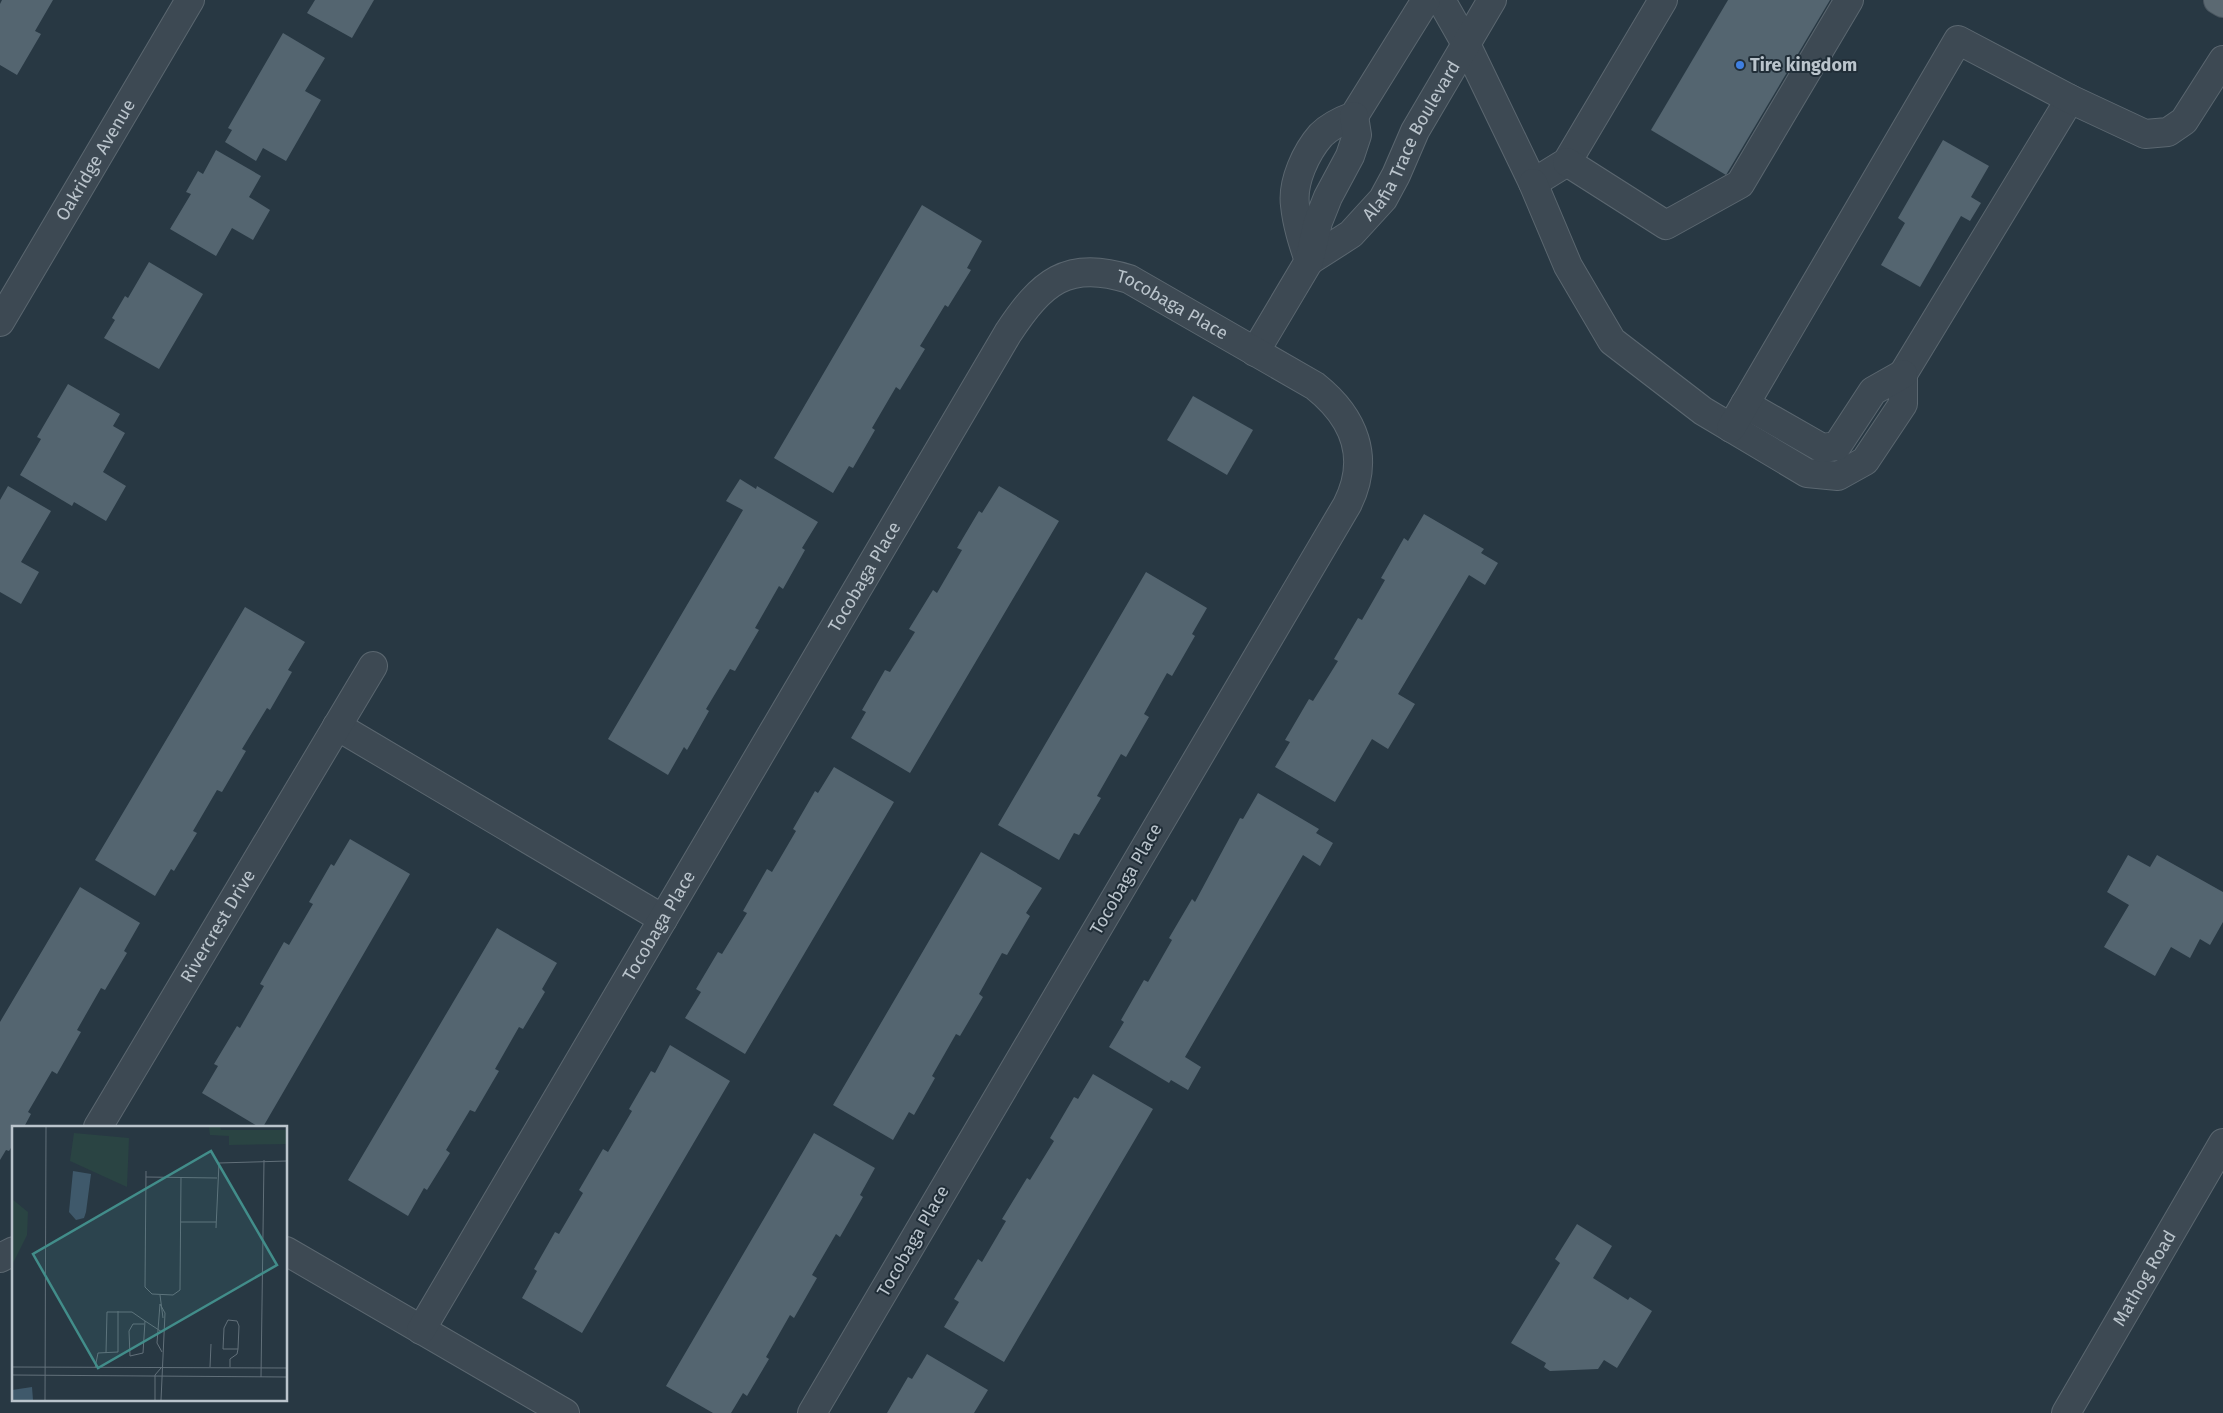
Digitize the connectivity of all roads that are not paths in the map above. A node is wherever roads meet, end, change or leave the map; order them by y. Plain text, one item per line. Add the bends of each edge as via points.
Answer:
1 (190, 0) edge
2 (1426, 0) edge
3 (1442, 0) edge
4 (1492, 0) edge
5 (1663, 0) edge
6 (1849, 0) edge
7 (2218, 0) edge
8 (2223, 3) edge
9 (1466, 44) junction
10 (2223, 60) edge
11 (2070, 100) junction
12 (1354, 116) junction
13 (1568, 162) junction
14 (1532, 183) junction
15 (1309, 261) junction
16 (0, 322) edge
17 (1255, 352) junction
18 (1903, 374) junction
19 (1745, 404) junction
20 (1731, 428) junction
21 (373, 666) dead end
22 (337, 726) junction
23 (663, 919) junction
24 (99, 1126) edge
25 (2223, 1143) edge
26 (288, 1252) edge
27 (12, 1253) edge
28 (0, 1258) edge
29 (421, 1330) junction
30 (565, 1413) edge
31 (812, 1413) edge
32 (2066, 1413) edge

1 - 16 street, Oakridge Avenue
2 - 12 street
3 - 9 street
4 - 9 street, Alafia Trace Boulevard
5 - 13 street
6 - 13 street via 1740,184 1666,225
7 - 8 main road
9 - 14 street
9 - 15 street, Alafia Trace Boulevard via 1415,131 1383,200 1351,234
10 - 11 street via 2184,121 2168,132 2145,134
11 - 18 street
11 - 19 street via 1958,40
12 - 15 street, Alafia Trace Boulevard via 1357,135 1318,222
12 - 15 street via 1322,134 1299,174 1294,203
13 - 14 street
14 - 20 street via 1568,266 1612,341 1703,411
15 - 17 street, Alafia Trace Boulevard
17 - 23 street, Tocobaga Place via 1129,279 1106,272 1082,272 1063,277 1040,290 1008,333
17 - 31 street, Tocobaga Place via 1315,386 1341,412 1357,445 1359,462 1353,493
18 - 19 street via 1873,391 1837,446 1822,448
18 - 20 street via 1903,404 1865,461 1838,476 1807,472
19 - 20 street
21 - 22 street, Rivercrest Drive
22 - 23 street
22 - 24 street, Rivercrest Drive
23 - 29 street, Tocobaga Place
25 - 32 street, Mathog Road
26 - 29 street
27 - 28 street
29 - 30 street

